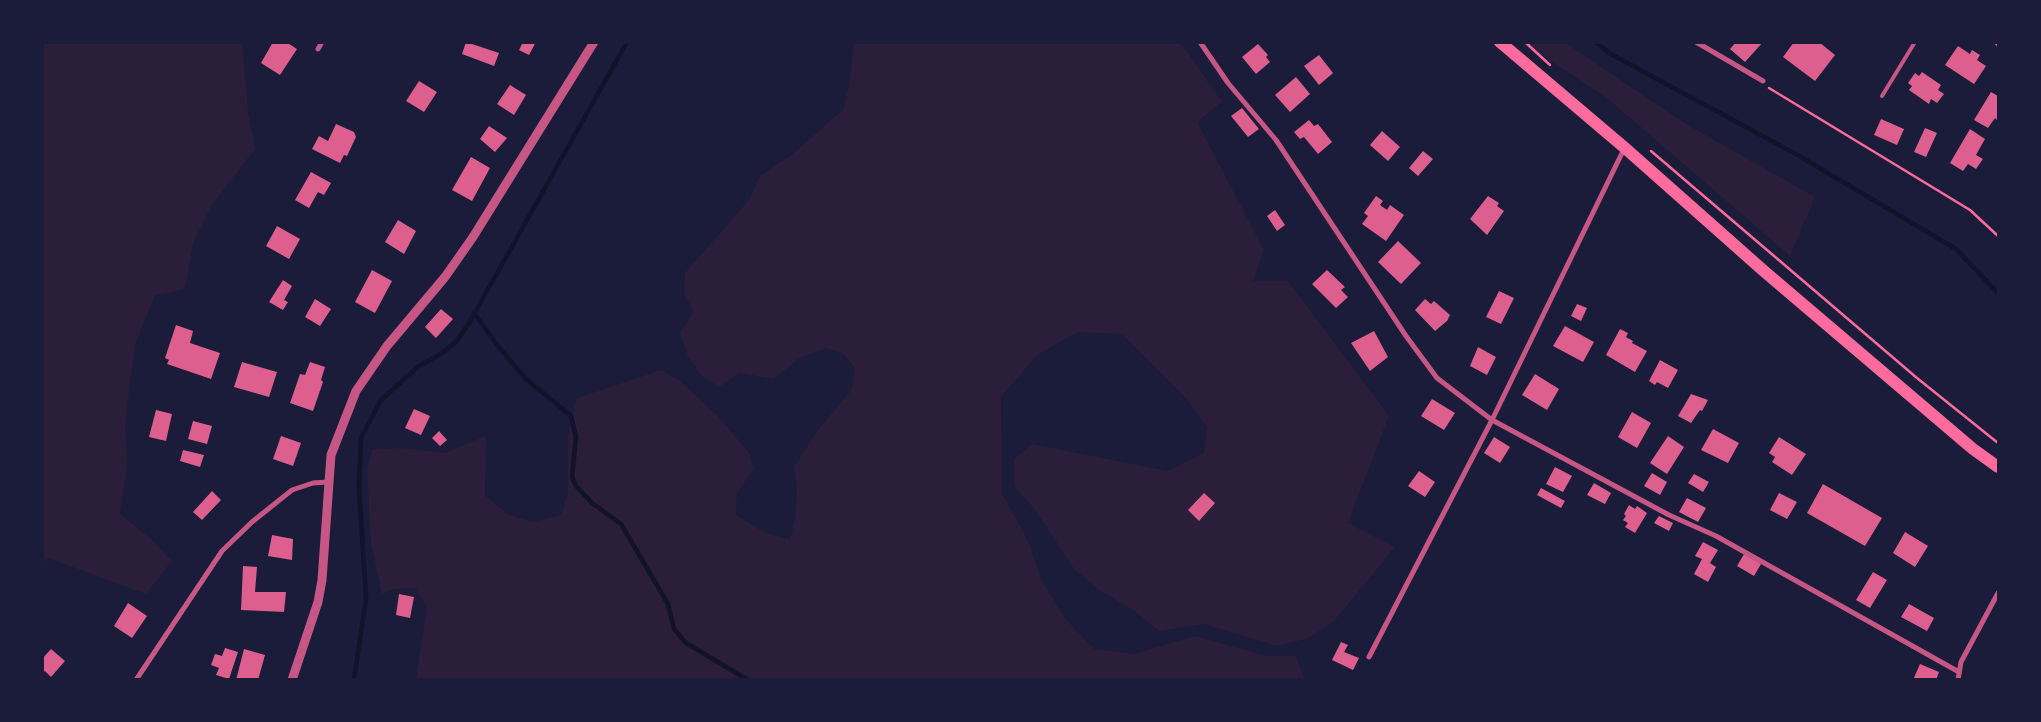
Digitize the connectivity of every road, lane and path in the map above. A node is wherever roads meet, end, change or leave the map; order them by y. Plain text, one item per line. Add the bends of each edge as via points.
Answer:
1 (322, 42) edge
2 (594, 42) edge
3 (1200, 42) edge
4 (1500, 42) edge
5 (1524, 42) edge
6 (1696, 42) edge
7 (1915, 42) edge
8 (318, 49) dead end
9 (1553, 68) dead end
10 (1763, 82) joint
11 (1882, 96) dead end
12 (1646, 147) dead end
13 (1624, 148) junction
14 (1998, 236) edge
15 (1492, 420) junction
16 (1998, 443) edge
17 (1998, 467) edge
18 (328, 482) junction
19 (1998, 593) edge
20 (1369, 657) dead end
21 (1959, 672) junction
22 (136, 680) edge
23 (292, 680) edge
24 (1958, 680) edge

1 - 8 street
2 - 18 street via 473,237 387,346 356,391 332,455
3 - 15 street via 1276,140 1437,378
4 - 13 main road
5 - 9 path
6 - 10 street
7 - 11 lane
10 - 14 path via 1970,210
12 - 16 path
13 - 15 street
13 - 17 main road via 1765,272
15 - 20 street
15 - 21 street via 1669,515 1716,536
18 - 22 street via 292,490 222,551
18 - 23 street via 318,602
19 - 21 street via 1969,645
21 - 24 street

